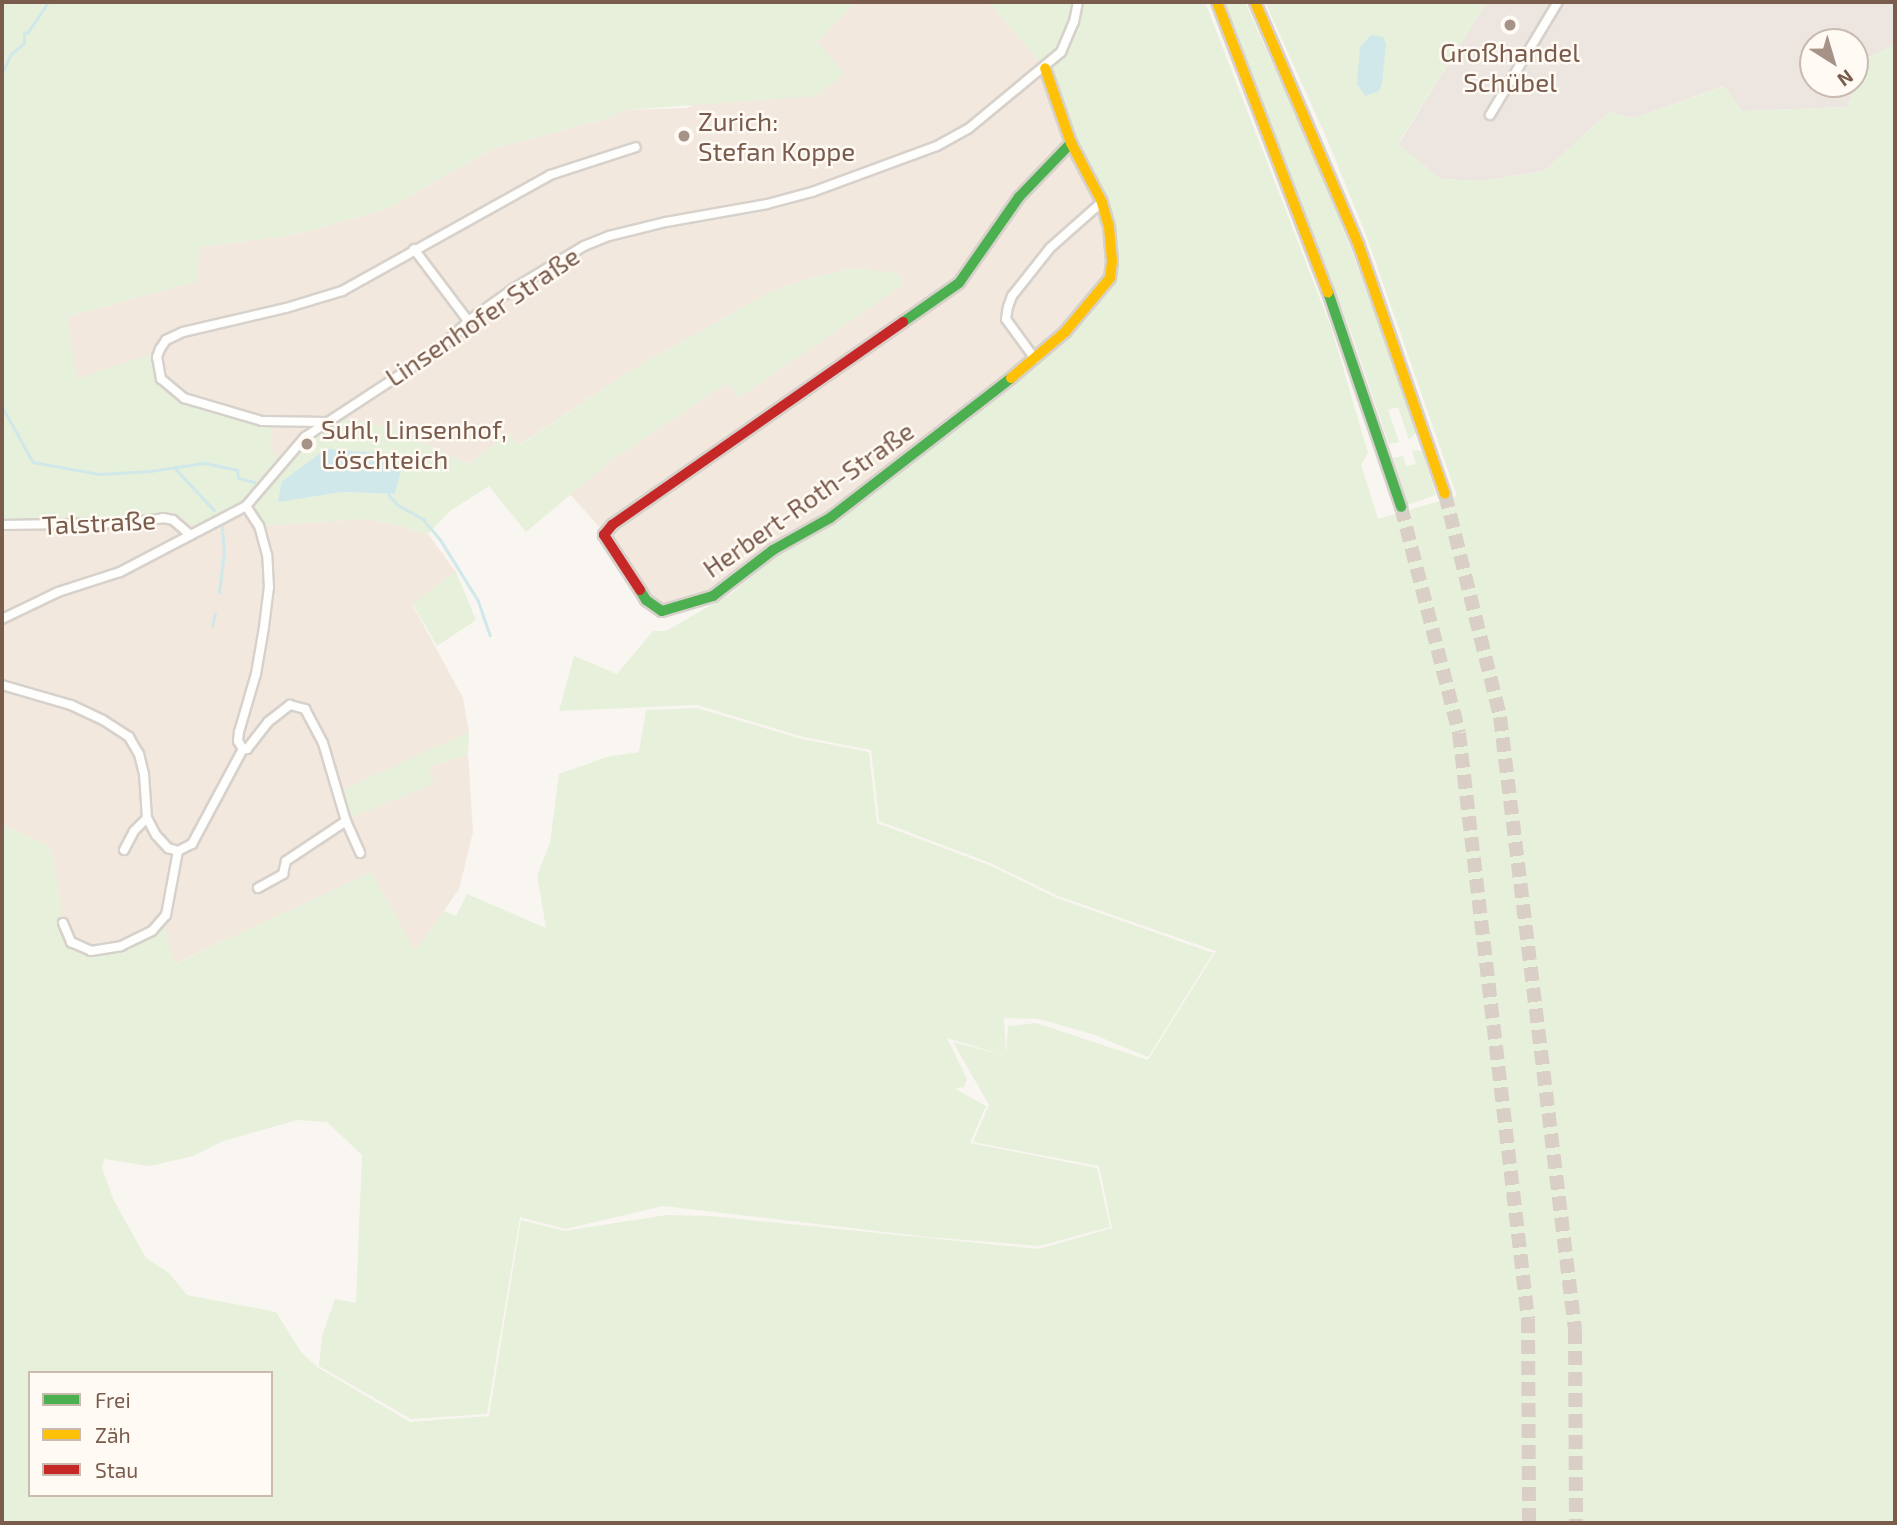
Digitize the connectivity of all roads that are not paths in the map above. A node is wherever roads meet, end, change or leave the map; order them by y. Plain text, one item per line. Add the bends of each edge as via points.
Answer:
1 (1078, 2) edge
2 (1217, 2) edge
3 (1255, 2) edge
4 (1558, 2) edge
5 (1045, 68) junction
6 (1490, 116) dead end
7 (1071, 143) junction
8 (636, 147) dead end
9 (1102, 202) junction
10 (414, 250) junction
11 (469, 321) junction
12 (1035, 359) junction
13 (326, 422) junction
14 (1445, 494) tunnel mouth
15 (246, 506) junction
16 (1401, 507) tunnel mouth
17 (2, 525) edge
18 (190, 535) junction
19 (2, 619) edge
20 (2, 685) edge
21 (243, 749) junction
22 (147, 818) junction
23 (346, 821) junction
24 (124, 850) dead end
25 (178, 851) junction
26 (360, 853) dead end
27 (258, 888) dead end
28 (64, 923) dead end

1 - 5 street, Linsenhofer Straße via 1062,52
2 - 16 main road via 1319,264
3 - 14 main road via 1359,246
4 - 6 street
5 - 7 main road, Herbert-Roth-Straße
5 - 11 street, Linsenhofer Straße via 968,130 937,146 811,192 609,236 555,261
7 - 9 main road, Herbert-Roth-Straße
7 - 12 main road, Herbert-Roth-Straße via 1019,197 959,283 612,525 604,535 654,607 662,611 713,596 772,550 830,518
8 - 10 street via 550,175
9 - 12 main road, Herbert-Roth-Straße via 1109,227 1110,278 1065,332
9 - 12 street via 1050,248 1008,307 1006,319
10 - 11 street
10 - 13 street via 329,296 183,332 166,340 157,357 161,379 175,394 262,421
11 - 13 street, Linsenhofer Straße via 438,350
13 - 15 street, Linsenhofer Straße via 291,450
15 - 18 street, Linsenhofer Straße
15 - 21 street via 264,543 269,588 256,674 239,732
17 - 18 street, Talstraße via 163,518 173,520
18 - 19 street, Linsenhofer Straße via 120,572 58,592
20 - 22 street via 71,705 129,737 144,774
21 - 23 street via 247,750 284,709 296,704 306,709 323,743
21 - 25 street via 204,826 192,844
22 - 24 street
22 - 25 street via 162,841
23 - 26 street
23 - 27 street via 286,861 283,874
25 - 28 street via 166,915 141,938 102,951 81,949 71,942

